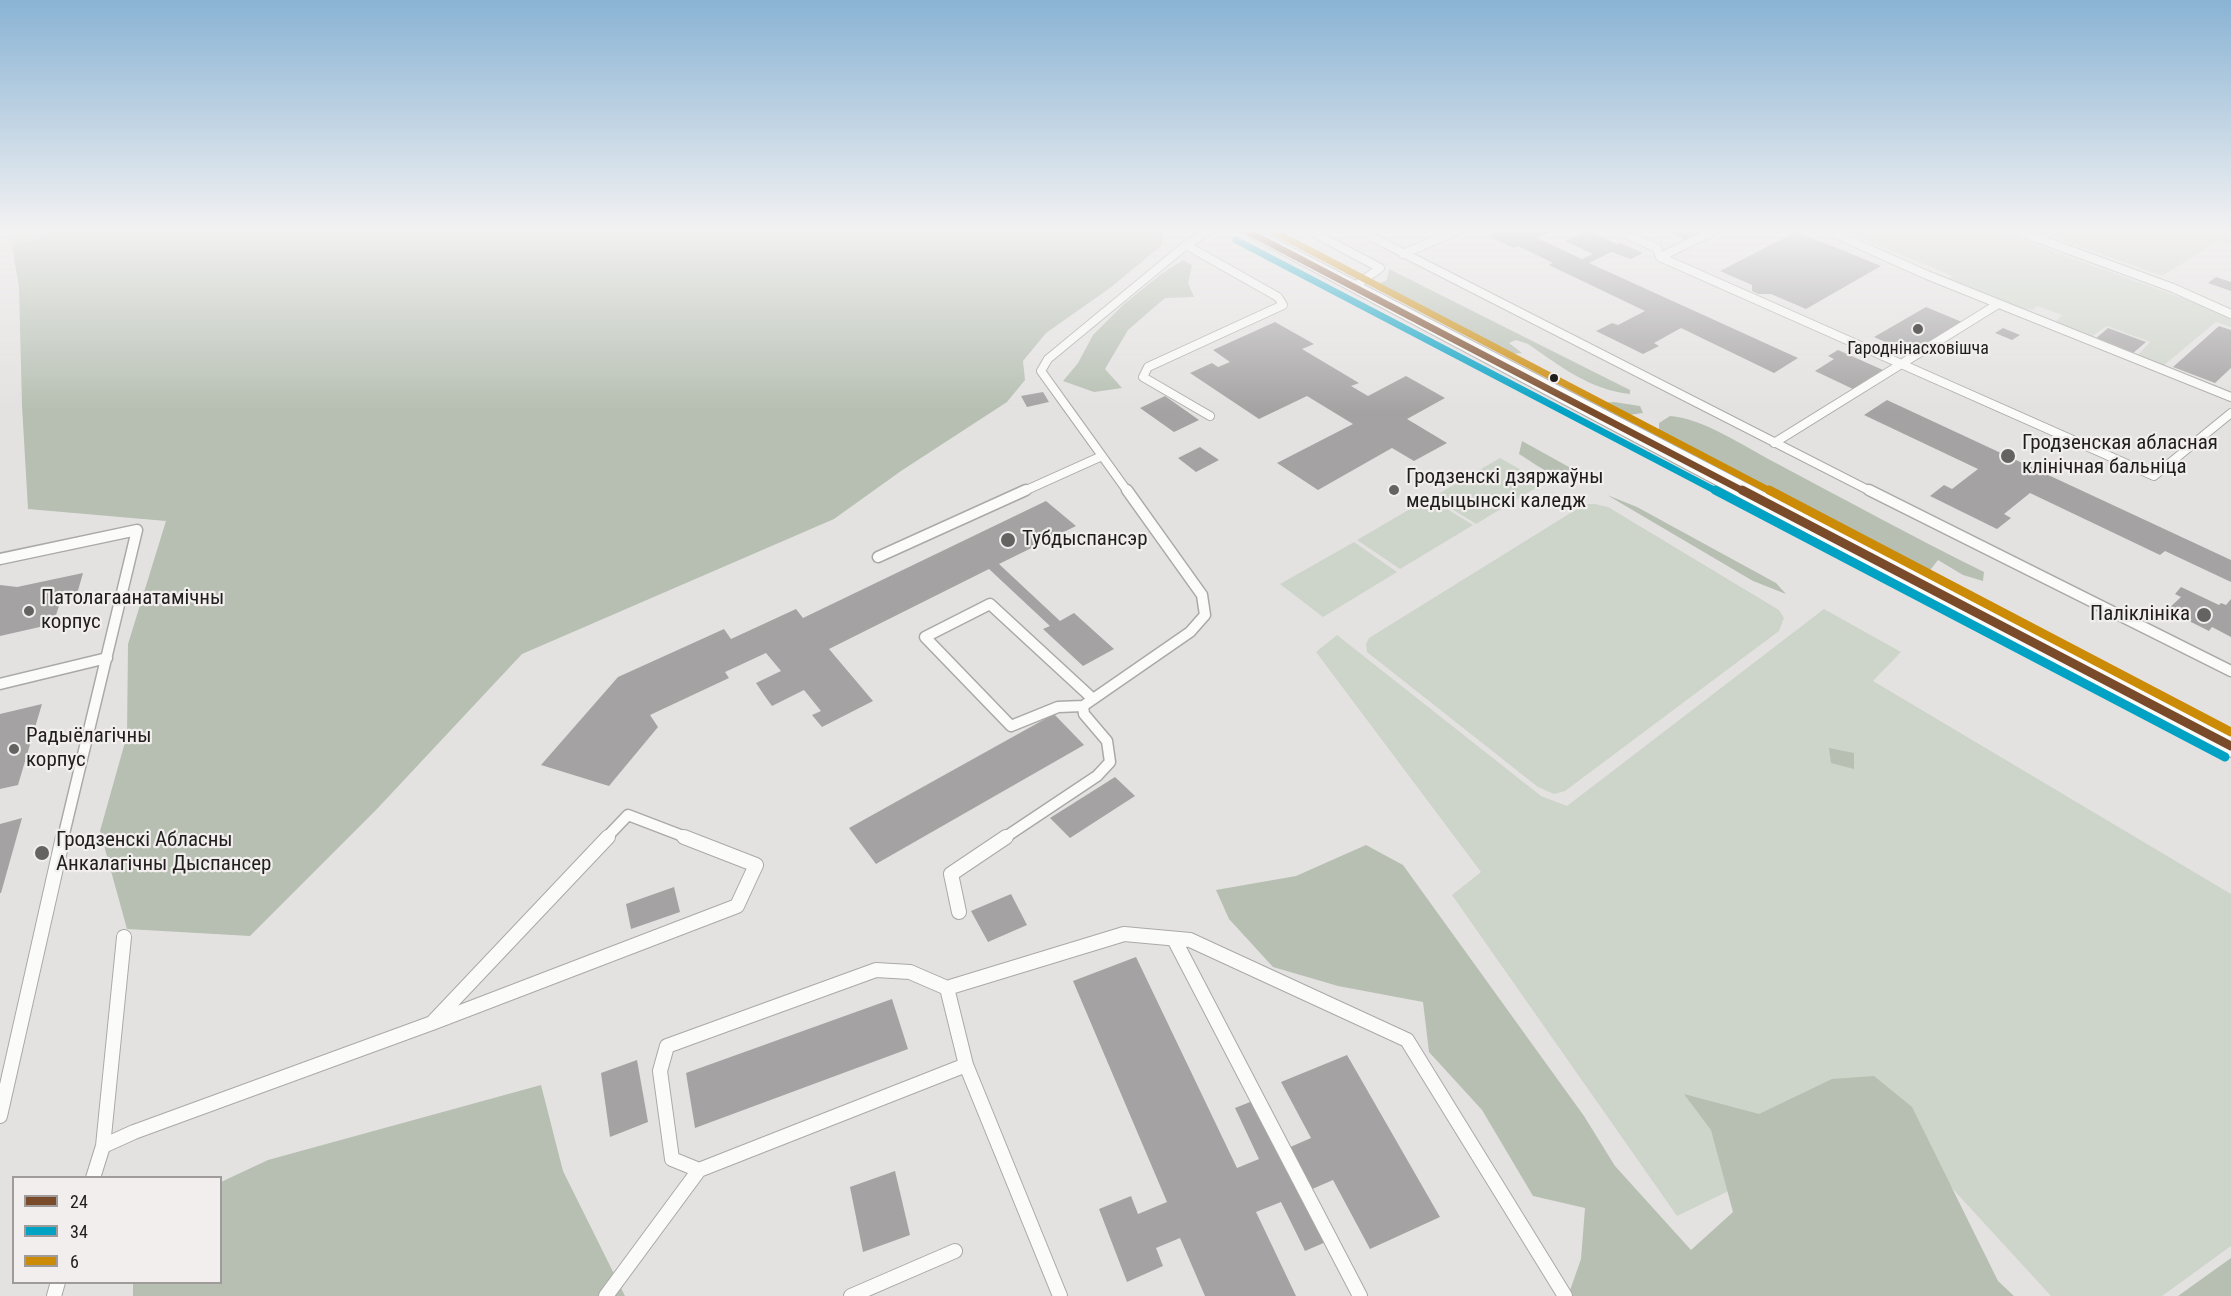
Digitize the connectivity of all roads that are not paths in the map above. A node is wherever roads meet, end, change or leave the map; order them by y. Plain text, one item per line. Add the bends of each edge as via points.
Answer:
1 (1132, 289) edge
2 (1265, 289) edge
3 (1359, 289) edge
4 (1473, 289) edge
5 (1733, 289) edge
6 (1964, 289) edge
7 (2176, 289) edge
8 (1998, 304) junction
9 (2231, 314) edge
10 (1902, 365) junction
11 (2231, 397) edge
12 (2231, 413) edge
13 (1209, 416) dead end
14 (1774, 443) junction
15 (1102, 456) junction
16 (878, 557) dead end
17 (0, 559) edge
18 (106, 658) junction
19 (2231, 671) edge
20 (0, 684) edge
21 (1093, 699) junction
22 (1083, 706) junction
23 (2231, 746) edge
24 (959, 912) dead end
25 (124, 937) dead end
26 (1174, 939) junction
27 (946, 988) junction
28 (432, 1023) junction
29 (966, 1065) junction
30 (0, 1116) edge
31 (103, 1146) junction
32 (699, 1170) junction
33 (94, 1176) edge
34 (955, 1251) dead end
35 (606, 1296) edge
36 (851, 1296) edge
37 (1060, 1296) edge
38 (1360, 1296) edge
39 (1565, 1296) edge

1 - 15 lane via 1048,359 1041,371
2 - 13 lane via 1283,305 1148,368 1143,377
3 - 23 street
4 - 14 lane
5 - 10 lane
6 - 8 lane
7 - 9 lane
8 - 10 lane
8 - 11 lane
10 - 12 lane via 2154,476
10 - 14 lane
14 - 19 lane
15 - 16 lane
15 - 21 lane via 1202,595 1205,615 1190,632
17 - 18 lane via 137,530
18 - 20 lane
18 - 30 lane
21 - 22 lane
21 - 22 lane via 990,604 925,637 1011,726 1058,707
22 - 24 lane via 1084,714 1107,741 1110,762 1097,776 951,874
25 - 31 lane
26 - 27 lane via 1124,934
26 - 38 lane
26 - 39 lane via 1190,940 1407,1040
27 - 29 lane
27 - 32 lane via 910,972 876,970 667,1046 660,1071 672,1159
28 - 28 lane via 628,815 756,865 737,906
28 - 31 lane
29 - 32 lane
29 - 37 lane
31 - 33 lane
32 - 35 lane
34 - 36 lane

